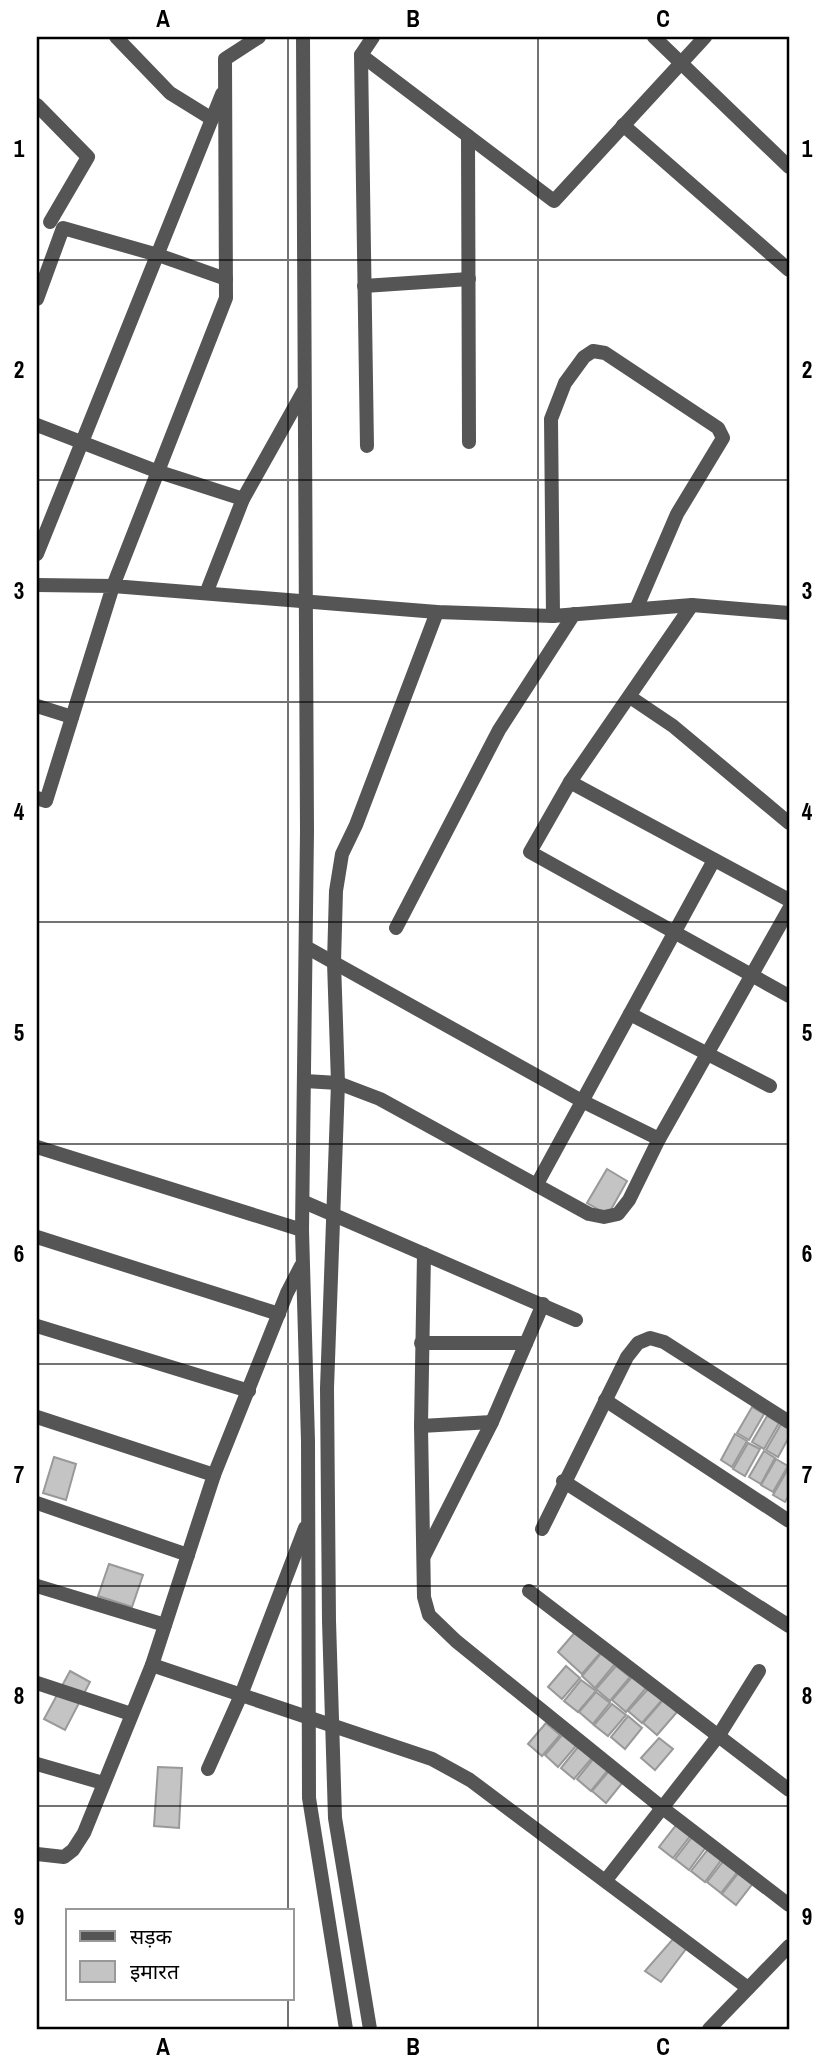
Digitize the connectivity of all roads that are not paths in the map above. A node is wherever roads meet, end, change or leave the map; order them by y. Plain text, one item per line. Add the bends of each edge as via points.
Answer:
1 (116, 37) edge
2 (258, 37) edge
3 (303, 37) edge
4 (373, 37) edge
5 (654, 37) edge
6 (705, 37) edge
7 (360, 55) junction
8 (681, 63) junction
9 (225, 86) junction
10 (37, 105) edge
11 (212, 119) junction
12 (623, 125) junction
13 (468, 136) junction
14 (789, 167) edge
15 (50, 222) edge
16 (158, 254) junction
17 (789, 270) edge
18 (226, 279) junction
19 (469, 279) junction
20 (364, 286) junction
21 (37, 299) edge
22 (304, 391) junction
23 (37, 425) edge
24 (470, 442) dead end
25 (82, 443) junction
26 (367, 446) dead end
27 (156, 471) junction
28 (243, 499) junction
29 (37, 554) edge
30 (37, 585) edge
31 (113, 586) junction
32 (207, 592) junction
33 (314, 603) junction
34 (692, 605) junction
35 (637, 607) junction
36 (437, 612) junction
37 (789, 613) edge
38 (574, 614) junction
39 (553, 616) junction
40 (631, 697) junction
41 (37, 706) edge
42 (72, 717) junction
43 (570, 782) junction
44 (37, 798) edge
45 (789, 823) edge
46 (714, 860) junction
47 (789, 900) edge
48 (789, 909) edge
49 (396, 928) dead end
50 (674, 934) junction
51 (319, 954) junction
52 (753, 977) junction
53 (789, 996) edge
54 (630, 1014) junction
55 (706, 1053) junction
56 (309, 1081) junction
57 (334, 1083) junction
58 (770, 1086) dead end
59 (582, 1101) junction
60 (659, 1139) junction
61 (37, 1147) edge
62 (537, 1184) junction
63 (319, 1208) junction
64 (302, 1230) junction
65 (37, 1237) edge
66 (424, 1254) junction
67 (303, 1264) junction
68 (543, 1304) junction
69 (279, 1314) junction
70 (576, 1320) dead end
71 (37, 1326) edge
72 (421, 1343) junction
73 (526, 1343) junction
74 (248, 1391) junction
75 (605, 1400) junction
76 (37, 1417) edge
77 (492, 1422) junction
78 (789, 1422) edge
79 (421, 1426) junction
80 (214, 1475) junction
81 (563, 1481) junction
82 (37, 1503) edge
83 (308, 1520) junction
84 (789, 1521) edge
85 (542, 1529) dead end
86 (188, 1555) junction
87 (422, 1560) junction
88 (37, 1586) edge
89 (529, 1591) dead end
90 (165, 1625) junction
91 (789, 1626) edge
92 (152, 1665) junction
93 (759, 1671) dead end
94 (37, 1683) edge
95 (241, 1695) junction
96 (131, 1714) junction
97 (322, 1721) junction
98 (719, 1735) junction
99 (37, 1764) edge
100 (208, 1769) dead end
101 (103, 1783) junction
102 (789, 1790) edge
103 (660, 1807) junction
104 (37, 1854) edge
105 (606, 1880) junction
106 (789, 1905) edge
107 (789, 1945) edge
108 (748, 1988) junction
109 (346, 2029) edge
110 (370, 2029) edge
111 (709, 2029) edge

1 - 11 street via 170,93
2 - 9 street via 225,58
3 - 22 street
4 - 7 street
5 - 8 street
6 - 8 street
7 - 13 street
7 - 20 street
8 - 12 street
8 - 14 street
9 - 11 street
9 - 18 street
10 - 15 street via 88,157
11 - 16 street
12 - 13 street via 554,201
12 - 17 street
13 - 19 street
15 - 16 street
15 - 21 street
16 - 18 street
16 - 25 street
18 - 27 street via 226,298
19 - 20 street
19 - 24 street
20 - 26 street
22 - 28 street
22 - 33 street
23 - 25 street
25 - 27 street
25 - 29 street
27 - 28 street
27 - 31 street
28 - 32 street
30 - 31 street
31 - 32 street
31 - 42 street
32 - 33 street
33 - 36 street
33 - 51 street
34 - 35 street
34 - 37 street
34 - 40 street
35 - 38 street
35 - 39 street via 677,514 723,438 718,428 605,353 593,351 565,383 551,419
36 - 39 street
36 - 51 street via 342,854
38 - 39 street
38 - 49 street via 499,730
40 - 43 street
40 - 45 street via 673,726
41 - 42 street
42 - 44 street via 46,802
43 - 46 street
43 - 50 street via 530,852
46 - 47 street
46 - 50 street
48 - 52 street
50 - 52 street
50 - 54 street
51 - 56 street
51 - 57 street
51 - 59 street
52 - 53 street
52 - 55 street
54 - 55 street
54 - 59 street
55 - 58 street
55 - 60 street
56 - 57 street
56 - 63 street
57 - 62 street via 380,1099
57 - 63 street
59 - 60 street
59 - 62 street
60 - 62 street via 618,1214 589,1214
61 - 64 street
63 - 64 street
63 - 66 street
63 - 97 street via 327,1388
64 - 67 street
65 - 69 street
66 - 68 street
66 - 72 street
67 - 69 street
67 - 83 street
68 - 70 street
68 - 73 street
69 - 74 street
71 - 74 street
72 - 73 street
72 - 79 street
73 - 77 street
74 - 80 street
75 - 78 street via 627,1357 638,1343 650,1338 664,1342
75 - 81 street
75 - 84 street
76 - 80 street
77 - 79 street
77 - 87 street
79 - 87 street
80 - 86 street
81 - 85 street
81 - 91 street
82 - 86 street
83 - 95 street
83 - 97 street
86 - 90 street
87 - 103 street via 429,1615
88 - 90 street
89 - 98 street
90 - 92 street
92 - 95 street
92 - 96 street
93 - 98 street
94 - 96 street
95 - 97 street
95 - 100 street
96 - 101 street
97 - 105 street via 406,1748 470,1780
97 - 109 street via 309,1798
97 - 110 street
98 - 102 street
98 - 103 street
99 - 101 street
101 - 104 street via 73,1850 64,1857
103 - 105 street
103 - 106 street
105 - 108 street
107 - 108 street
108 - 111 street

